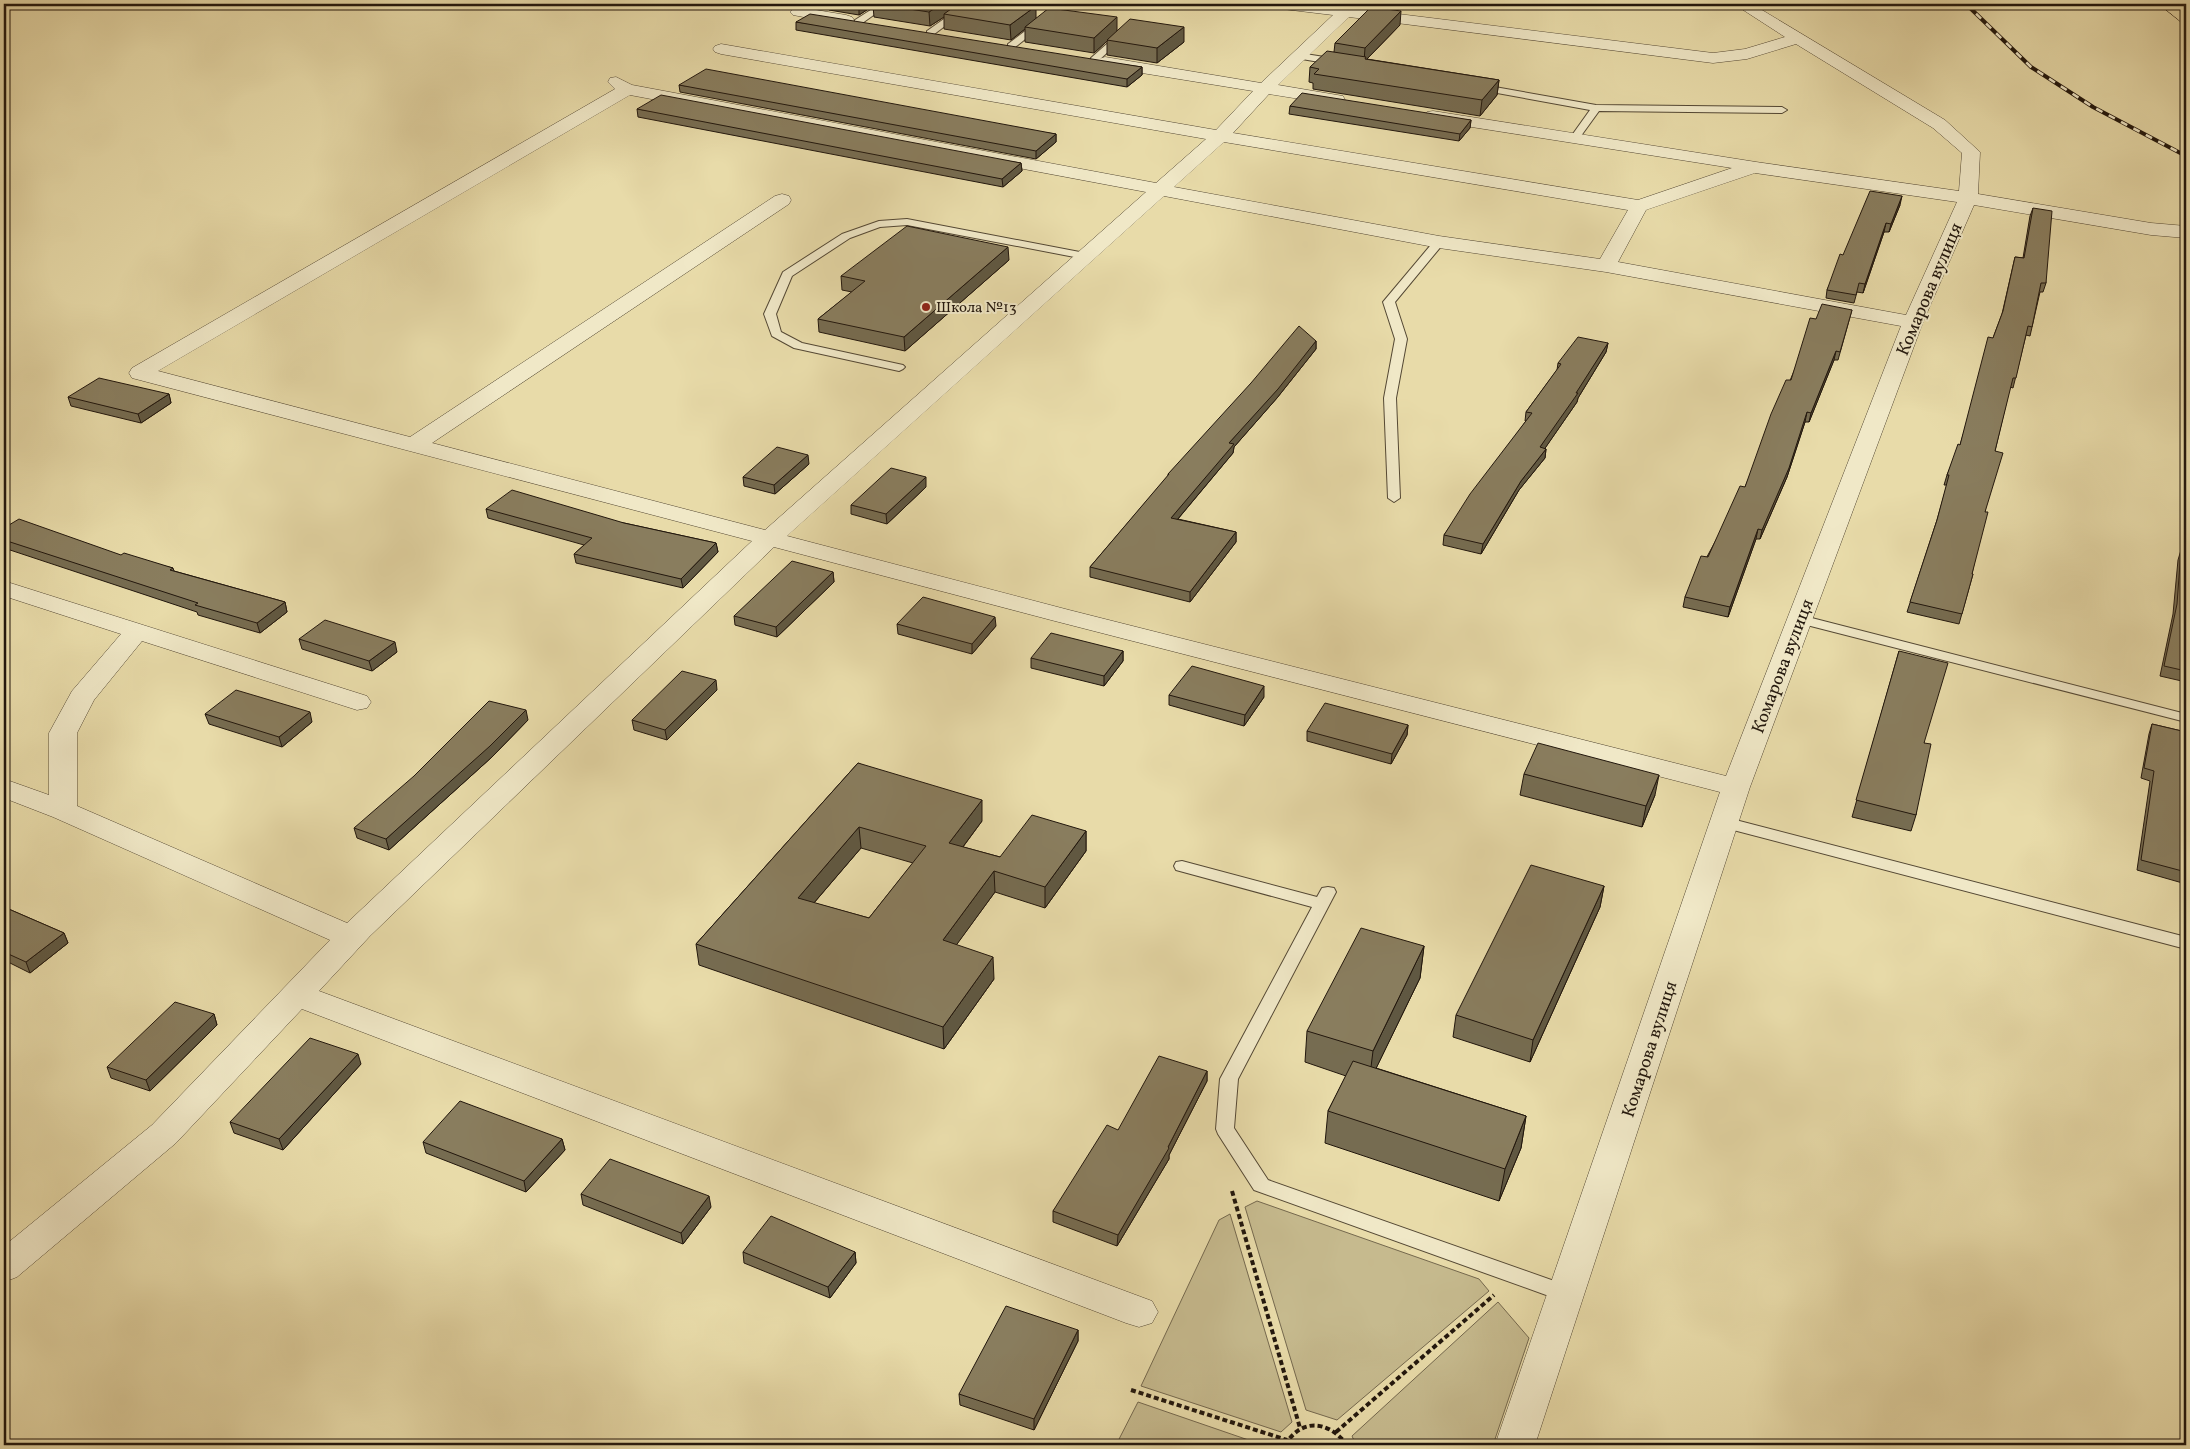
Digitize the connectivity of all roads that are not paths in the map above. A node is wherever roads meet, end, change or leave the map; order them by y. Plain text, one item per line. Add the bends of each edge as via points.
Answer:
1 (885, 4) edge
2 (1283, 4) edge
3 (1742, 4) edge
4 (2167, 4) edge
5 (966, 7) edge
6 (1349, 8) edge
7 (798, 12) dead end
8 (2186, 18) edge
9 (1045, 20) edge
10 (858, 22) junction
11 (885, 26) edge
12 (912, 30) edge
13 (1125, 32) edge
14 (930, 33) junction
15 (957, 38) edge
16 (1799, 38) junction
17 (993, 44) edge
18 (1011, 46) junction
19 (721, 49) dead end
20 (1030, 50) edge
21 (1299, 56) junction
22 (1076, 57) edge
23 (1094, 60) junction
24 (1347, 64) edge
25 (1471, 86) edge
26 (1264, 89) junction
27 (1352, 103) edge
28 (1596, 108) junction
29 (1782, 110) dead end
30 (1420, 114) edge
31 (1220, 136) junction
32 (1575, 138) junction
33 (1754, 167) junction
34 (1163, 189) junction
35 (1968, 198) junction
36 (782, 200) dead end
37 (1639, 206) junction
38 (2186, 232) edge
39 (1439, 242) junction
40 (1085, 256) junction
41 (1606, 266) junction
42 (1913, 322) junction
43 (899, 367) dead end
44 (413, 445) junction
45 (1394, 498) dead end
46 (769, 539) junction
47 (4, 588) edge
48 (1800, 619) junction
49 (137, 631) junction
50 (357, 702) dead end
51 (2186, 718) edge
52 (1736, 787) junction
53 (4, 788) edge
54 (63, 811) junction
55 (1724, 822) junction
56 (1182, 866) dead end
57 (351, 937) junction
58 (2186, 943) edge
59 (296, 995) junction
60 (4, 1267) edge
61 (1567, 1294) junction
62 (1139, 1312) dead end
63 (1515, 1445) edge

1 - 10 lane
2 - 6 street
3 - 16 street, Комарова вулиця
4 - 8 main road
5 - 14 lane
6 - 16 street via 1712,58 1747,54
6 - 21 street
7 - 10 street
9 - 18 lane
10 - 11 street
12 - 14 street
13 - 23 lane
14 - 15 street
16 - 35 street, Комарова вулиця via 1939,124 1971,152
17 - 18 street
18 - 20 street
19 - 31 street
21 - 24 lane
21 - 26 street
22 - 23 street
23 - 26 street
25 - 28 lane
26 - 27 street
26 - 31 street
28 - 29 lane
28 - 32 lane
30 - 32 street
31 - 34 street
31 - 37 street
32 - 33 street
33 - 35 street
33 - 37 street
34 - 39 street
34 - 40 street
34 - 44 street via 622,86 140,373
35 - 38 street
35 - 42 street, Комарова вулиця
36 - 44 street
37 - 41 street
39 - 41 street
39 - 45 lane via 1389,302 1401,340 1390,398
40 - 43 lane via 907,222 879,224 846,236 787,274 770,314 776,334 798,346
40 - 46 street
41 - 42 street
42 - 48 street, Комарова вулиця
44 - 46 street
46 - 52 street
46 - 57 street
47 - 49 street
48 - 51 lane
48 - 52 street, Комарова вулиця
49 - 50 street
49 - 54 street via 82,696 63,733
52 - 55 street, Комарова вулиця
53 - 54 street
54 - 57 street
55 - 58 lane
55 - 61 street, Комарова вулиця
56 - 61 lane via 1324,898 1229,1080 1225,1129 1261,1185
57 - 59 street
59 - 60 street via 164,1134
59 - 62 street
61 - 63 street, Комарова вулиця

